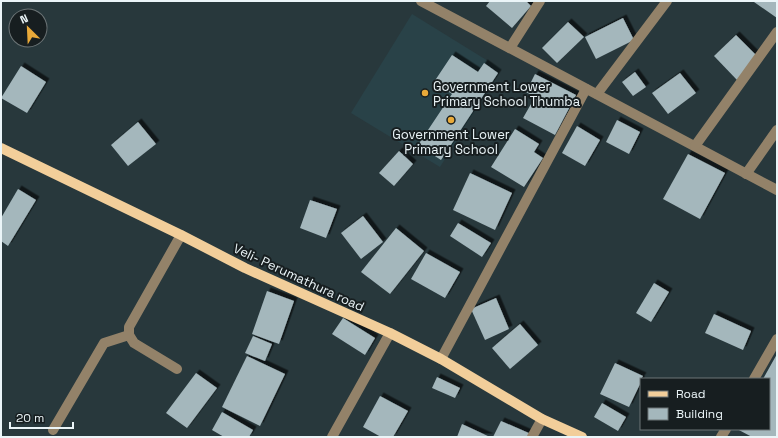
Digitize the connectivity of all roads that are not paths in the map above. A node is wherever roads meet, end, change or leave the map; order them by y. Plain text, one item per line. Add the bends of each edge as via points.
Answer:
1 (540, 1) edge
2 (667, 1) edge
3 (424, 2) edge
4 (777, 32) edge
5 (510, 48) junction
6 (586, 89) junction
7 (597, 94) junction
8 (777, 130) edge
9 (695, 146) junction
10 (1, 148) edge
11 (746, 174) junction
12 (777, 190) edge
13 (181, 235) junction
14 (390, 332) junction
15 (129, 335) junction
16 (777, 339) edge
17 (441, 359) junction
18 (177, 369) dead end
19 (755, 378) edge
20 (542, 419) junction
21 (53, 430) dead end
22 (332, 437) edge
23 (532, 437) edge
24 (582, 437) edge

1 - 5 street
2 - 7 street
3 - 5 street
4 - 9 street
5 - 6 street
6 - 7 street
6 - 17 street
7 - 9 street
8 - 11 street
9 - 11 street
10 - 13 main road, Veli- Perumathura road
11 - 12 street
13 - 14 main road, Veli- Perumathura road via 245,268
13 - 15 street via 130,327
14 - 17 main road, Veli- Perumathura road
14 - 22 street
15 - 18 street via 134,343
15 - 21 street via 104,343
16 - 19 street
17 - 20 main road, Veli- Perumathura road
20 - 23 street
20 - 24 main road, Veli- Perumathura road

